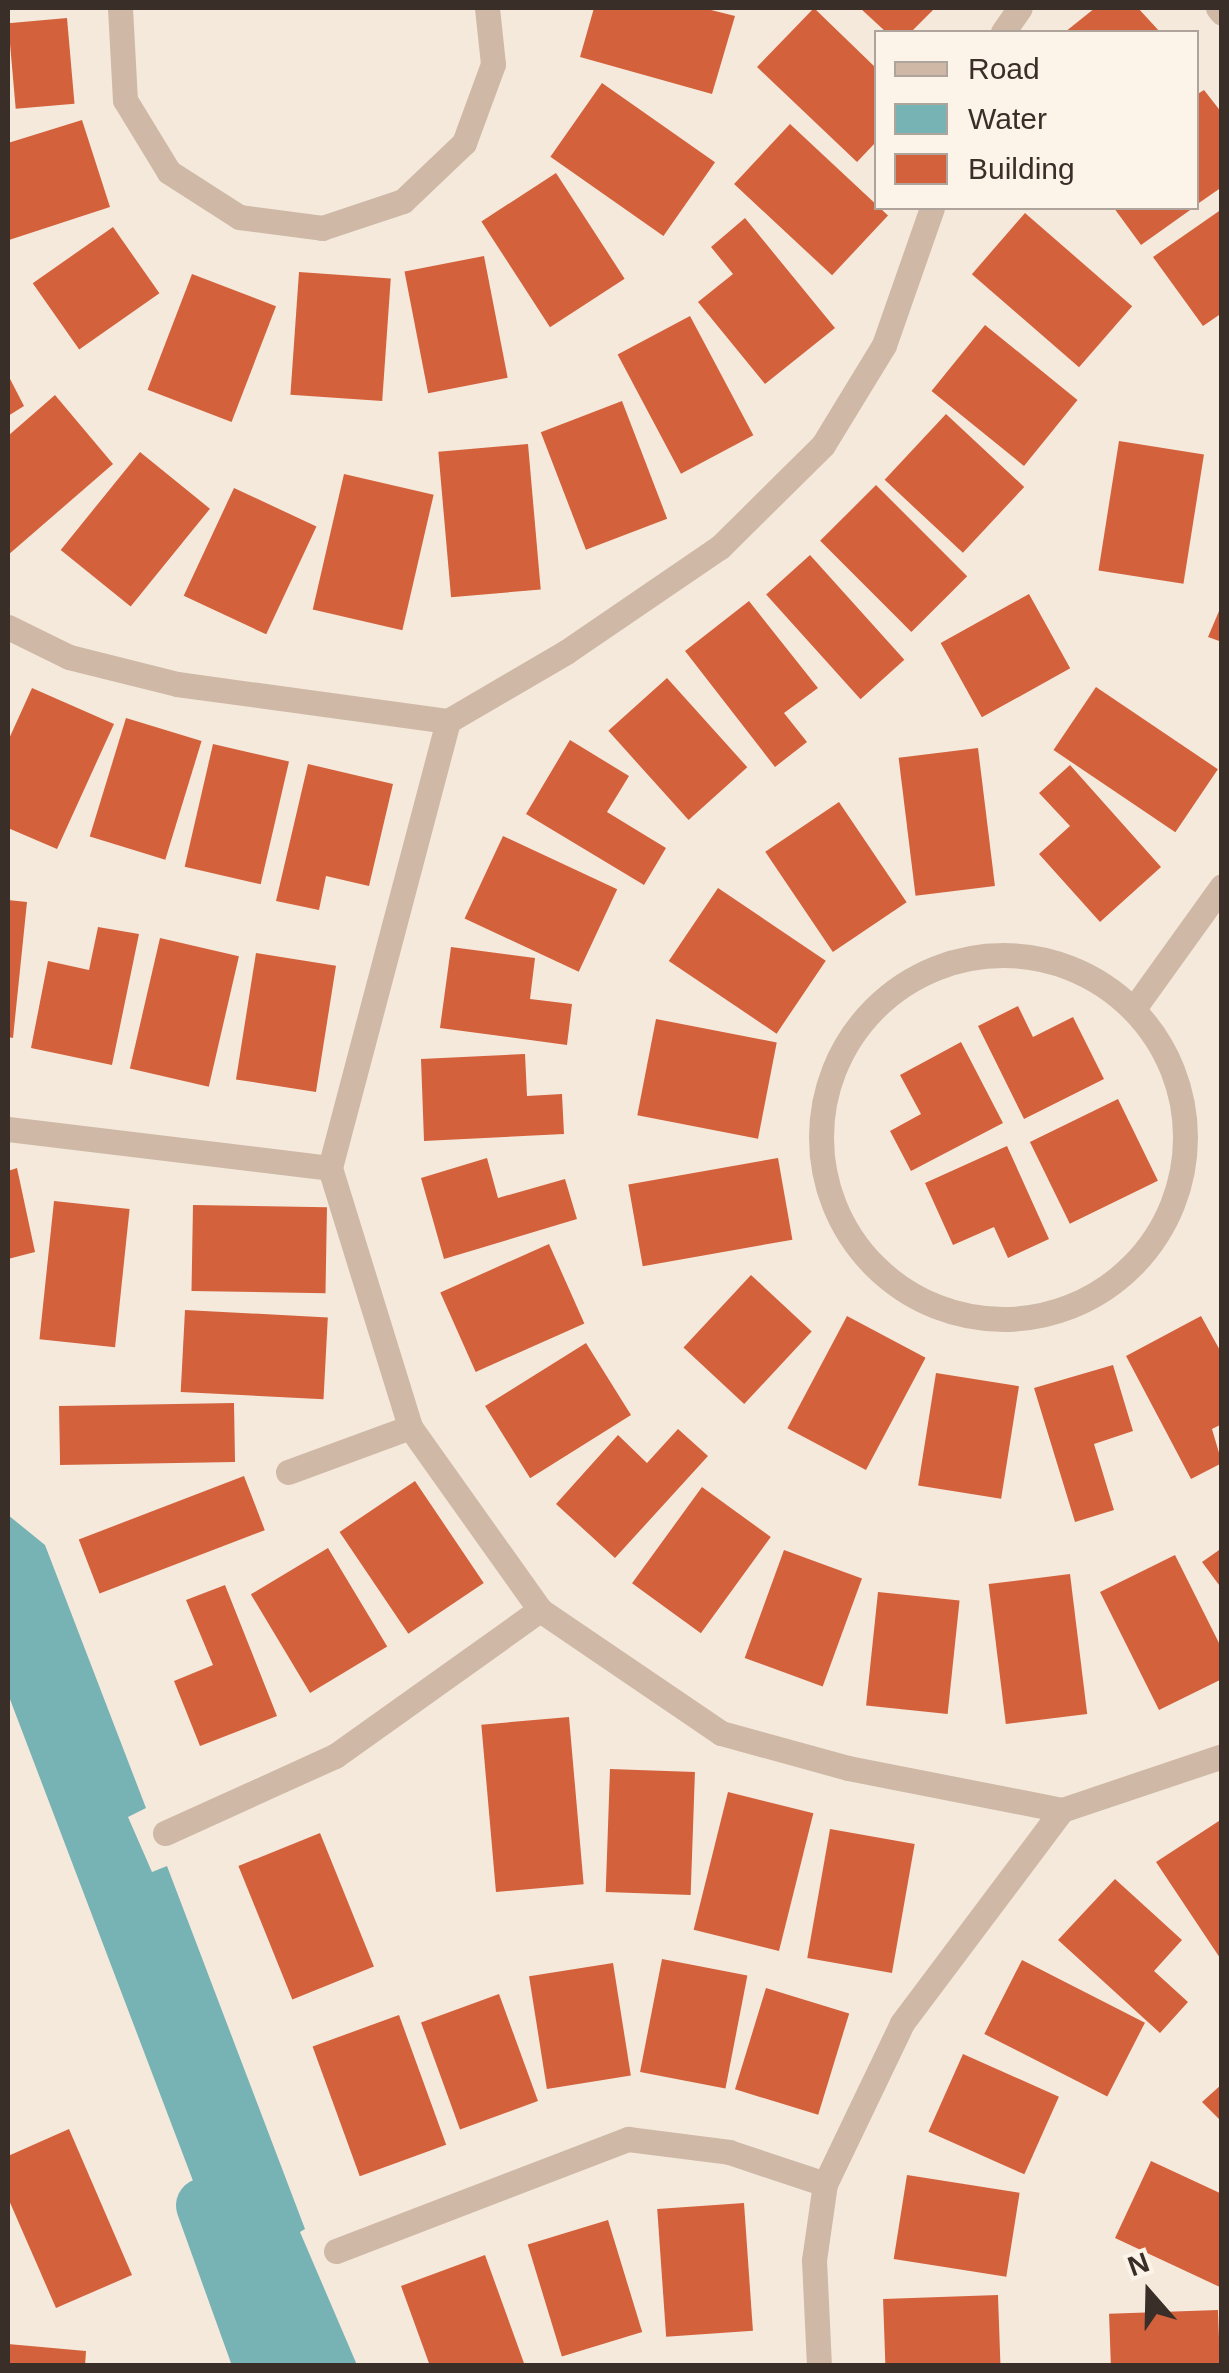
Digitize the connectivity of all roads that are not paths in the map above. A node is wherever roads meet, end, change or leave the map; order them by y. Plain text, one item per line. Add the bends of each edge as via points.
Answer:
1 (120, 8) edge
2 (487, 8) edge
3 (1020, 8) edge
4 (1004, 30) edge
5 (931, 210) edge
6 (8, 627) edge
7 (448, 721) junction
8 (1222, 886) edge
9 (1135, 1007) junction
10 (8, 1130) edge
11 (330, 1168) junction
12 (410, 1427) junction
13 (288, 1472) dead end
14 (540, 1610) junction
15 (1222, 1756) edge
16 (1062, 1810) junction
17 (164, 1833) dead end
18 (826, 2184) junction
19 (336, 2251) dead end
20 (819, 2366) edge

1 - 2 street via 125,100 168,172 239,217 322,228 403,202 464,143 493,64
3 - 4 street
5 - 7 street via 884,345 822,445 720,547 566,652
6 - 7 street via 70,657 177,684
7 - 11 street
8 - 9 street
9 - 9 street via 1071,965 995,952 920,972 860,1020 824,1088 820,1165 847,1237 901,1291 973,1319 1050,1315 1120,1281 1168,1221 1188,1147 1176,1071
10 - 11 street
11 - 12 street
12 - 13 street
12 - 14 street
14 - 16 street via 721,1733 848,1768
14 - 17 street via 335,1756
15 - 16 street
16 - 18 street via 902,2024
18 - 19 street via 728,2152 628,2139
18 - 20 street via 814,2260

